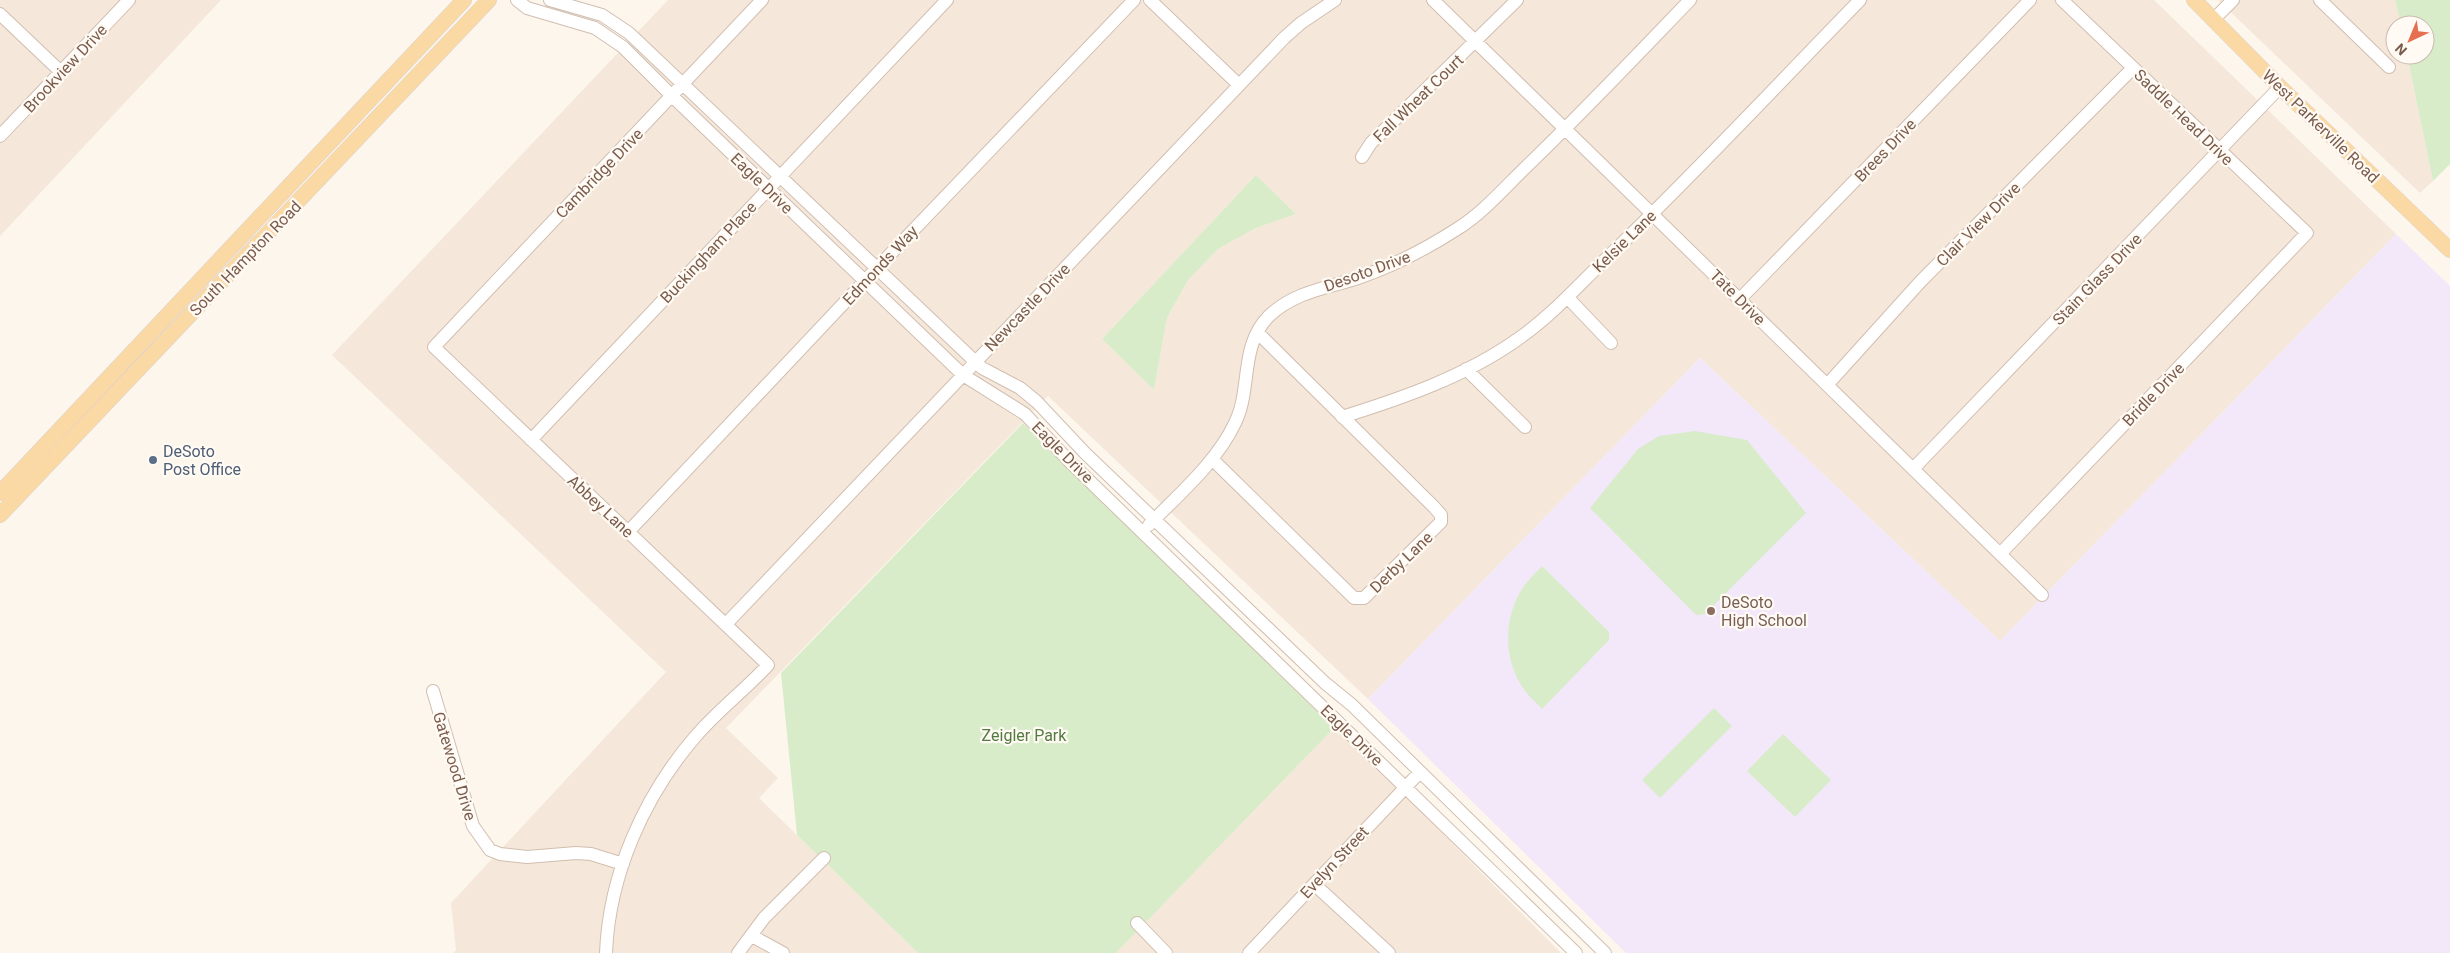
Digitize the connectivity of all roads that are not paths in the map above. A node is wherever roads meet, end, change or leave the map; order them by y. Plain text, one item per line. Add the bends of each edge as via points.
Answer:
1 (129, 0) edge
2 (464, 0) edge
3 (489, 0) edge
4 (517, 0) edge
5 (550, 0) edge
6 (762, 0) edge
7 (947, 0) edge
8 (1134, 0) edge
9 (1150, 0) edge
10 (1433, 0) edge
11 (1517, 0) edge
12 (1690, 0) edge
13 (1860, 0) edge
14 (2030, 0) edge
15 (2062, 0) edge
16 (2194, 0) edge
17 (2233, 0) edge
18 (2320, 0) edge
19 (1333, 1) edge
20 (0, 14) edge
21 (2214, 19) junction
22 (1476, 42) junction
23 (2389, 67) dead end
24 (2133, 68) junction
25 (61, 72) junction
26 (683, 84) junction
27 (1239, 85) junction
28 (2280, 87) junction
29 (672, 96) junction
30 (358, 112) junction
31 (372, 125) junction
32 (1565, 130) junction
33 (0, 136) edge
34 (2220, 151) junction
35 (1362, 156) dead end
36 (779, 176) junction
37 (767, 188) junction
38 (1652, 214) junction
39 (2307, 233) joint
40 (2450, 250) edge
41 (218, 261) junction
42 (876, 268) junction
43 (230, 274) junction
44 (865, 282) junction
45 (1568, 298) junction
46 (1740, 299) junction
47 (157, 326) junction
48 (1258, 333) junction
49 (169, 338) junction
50 (1611, 343) dead end
51 (434, 346) joint
52 (975, 362) junction
53 (1466, 369) junction
54 (963, 375) junction
55 (1827, 385) junction
56 (1037, 402) junction
57 (1025, 414) junction
58 (1342, 417) junction
59 (1525, 427) dead end
60 (531, 440) junction
61 (48, 442) junction
62 (59, 453) junction
63 (1212, 458) junction
64 (1914, 470) junction
65 (0, 492) edge
66 (0, 514) edge
67 (1154, 520) junction
68 (628, 532) junction
69 (1142, 532) junction
70 (2000, 554) junction
71 (1171, 561) junction
72 (2042, 595) dead end
73 (1250, 612) junction
74 (726, 624) junction
75 (433, 691) dead end
76 (1346, 700) junction
77 (1331, 715) junction
78 (1420, 772) junction
79 (1406, 787) junction
80 (824, 858) dead end
81 (623, 864) junction
82 (1314, 884) junction
83 (1541, 892) junction
84 (1528, 906) junction
85 (1137, 922) dead end
86 (752, 936) junction
87 (606, 953) edge
88 (738, 953) edge
89 (783, 953) edge
90 (1166, 953) edge
91 (1249, 953) edge
92 (1389, 953) edge
93 (1576, 953) edge
94 (1605, 953) edge

1 - 25 street, Brookview Drive
2 - 30 main road, South Hampton Road
3 - 31 main road, South Hampton Road
4 - 29 street, Eagle Drive via 527,8 595,28 608,36 624,47
5 - 26 street, Eagle Drive via 592,11 615,22
6 - 26 street, Cambridge Drive
7 - 36 street, Buckingham Place
8 - 42 street, Edmonds Way
9 - 27 street
10 - 22 street, Tate Drive
11 - 22 street, Fall Wheat Court
12 - 32 street, Desoto Drive
13 - 38 street, Kelsie Lane
14 - 46 street, Brees Drive
15 - 24 street, Saddle Head Drive
16 - 21 main road, West Parkerville Road
17 - 21 street
18 - 23 street
19 - 27 street, Newcastle Drive via 1300,23
20 - 25 street
21 - 28 main road, West Parkerville Road
22 - 32 street, Tate Drive
22 - 35 street, Fall Wheat Court via 1371,143
24 - 34 street, Saddle Head Drive
24 - 55 street, Clair View Drive via 1921,281
25 - 33 street, Brookview Drive
26 - 29 street, Cambridge Drive
26 - 36 street, Eagle Drive
27 - 52 street, Newcastle Drive
28 - 34 street, Stain Glass Drive
28 - 40 main road, West Parkerville Road
29 - 37 street, Eagle Drive
29 - 51 street, Cambridge Drive
30 - 31 main road
30 - 41 main road, South Hampton Road
31 - 43 main road, South Hampton Road
32 - 38 street, Tate Drive
32 - 48 street, Desoto Drive via 1460,228 1399,262 1302,294 1268,317
34 - 39 street, Saddle Head Drive
34 - 64 street, Stain Glass Drive
36 - 37 street, Buckingham Place
36 - 42 street, Eagle Drive
37 - 44 street, Eagle Drive
37 - 60 street, Buckingham Place
38 - 45 street, Kelsie Lane
38 - 46 street, Tate Drive
39 - 70 street, Bridle Drive
41 - 43 main road
41 - 47 main road, South Hampton Road
42 - 44 street, Edmonds Way
42 - 52 street, Eagle Drive
43 - 49 main road, South Hampton Road
44 - 54 street, Eagle Drive
44 - 68 street, Edmonds Way
45 - 50 street
45 - 53 street, Kelsie Lane via 1519,339
46 - 55 street, Tate Drive
47 - 49 main road
47 - 61 main road, South Hampton Road
48 - 58 street, Derby Lane
48 - 63 street, Desoto Drive via 1247,360 1242,405 1224,443
49 - 62 main road, South Hampton Road
51 - 60 street, Abbey Lane
52 - 54 street, Newcastle Drive
52 - 56 street, Eagle Drive via 1020,388
53 - 58 street, Kelsie Lane via 1406,397
53 - 59 street
54 - 57 street, Eagle Drive
54 - 74 street, Newcastle Drive
55 - 64 street, Tate Drive
56 - 57 street
56 - 67 street, Eagle Drive via 1084,453
57 - 69 street, Eagle Drive
58 - 63 street, Derby Lane via 1441,515 1441,522 1432,533 1364,598 1354,598 1345,590
60 - 68 street, Abbey Lane
61 - 62 main road
61 - 65 main road, South Hampton Road
62 - 66 main road, South Hampton Road
63 - 67 street, Desoto Drive
64 - 70 street, Tate Drive
67 - 69 street, Desoto Drive
67 - 73 street, Eagle Drive
68 - 74 street, Abbey Lane
69 - 71 street, Eagle Drive
70 - 72 street, Tate Drive
71 - 73 street via 1180,555 1203,578
71 - 77 street, Eagle Drive
73 - 76 street, Eagle Drive
74 - 81 street, Abbey Lane via 768,664 695,737 672,768 646,811
75 - 81 street, Gatewood Drive via 473,826 490,850 527,857 591,854
76 - 77 street
76 - 78 street, Eagle Drive
77 - 79 street, Eagle Drive
78 - 79 street, Evelyn Street
78 - 83 street, Eagle Drive
79 - 82 street, Evelyn Street
79 - 84 street, Eagle Drive
80 - 86 street via 764,918
81 - 87 street via 612,897
82 - 91 street, Evelyn Street
82 - 92 street
83 - 84 street
83 - 94 street, Eagle Drive
84 - 93 street, Eagle Drive
85 - 90 street
86 - 88 street
86 - 89 street

